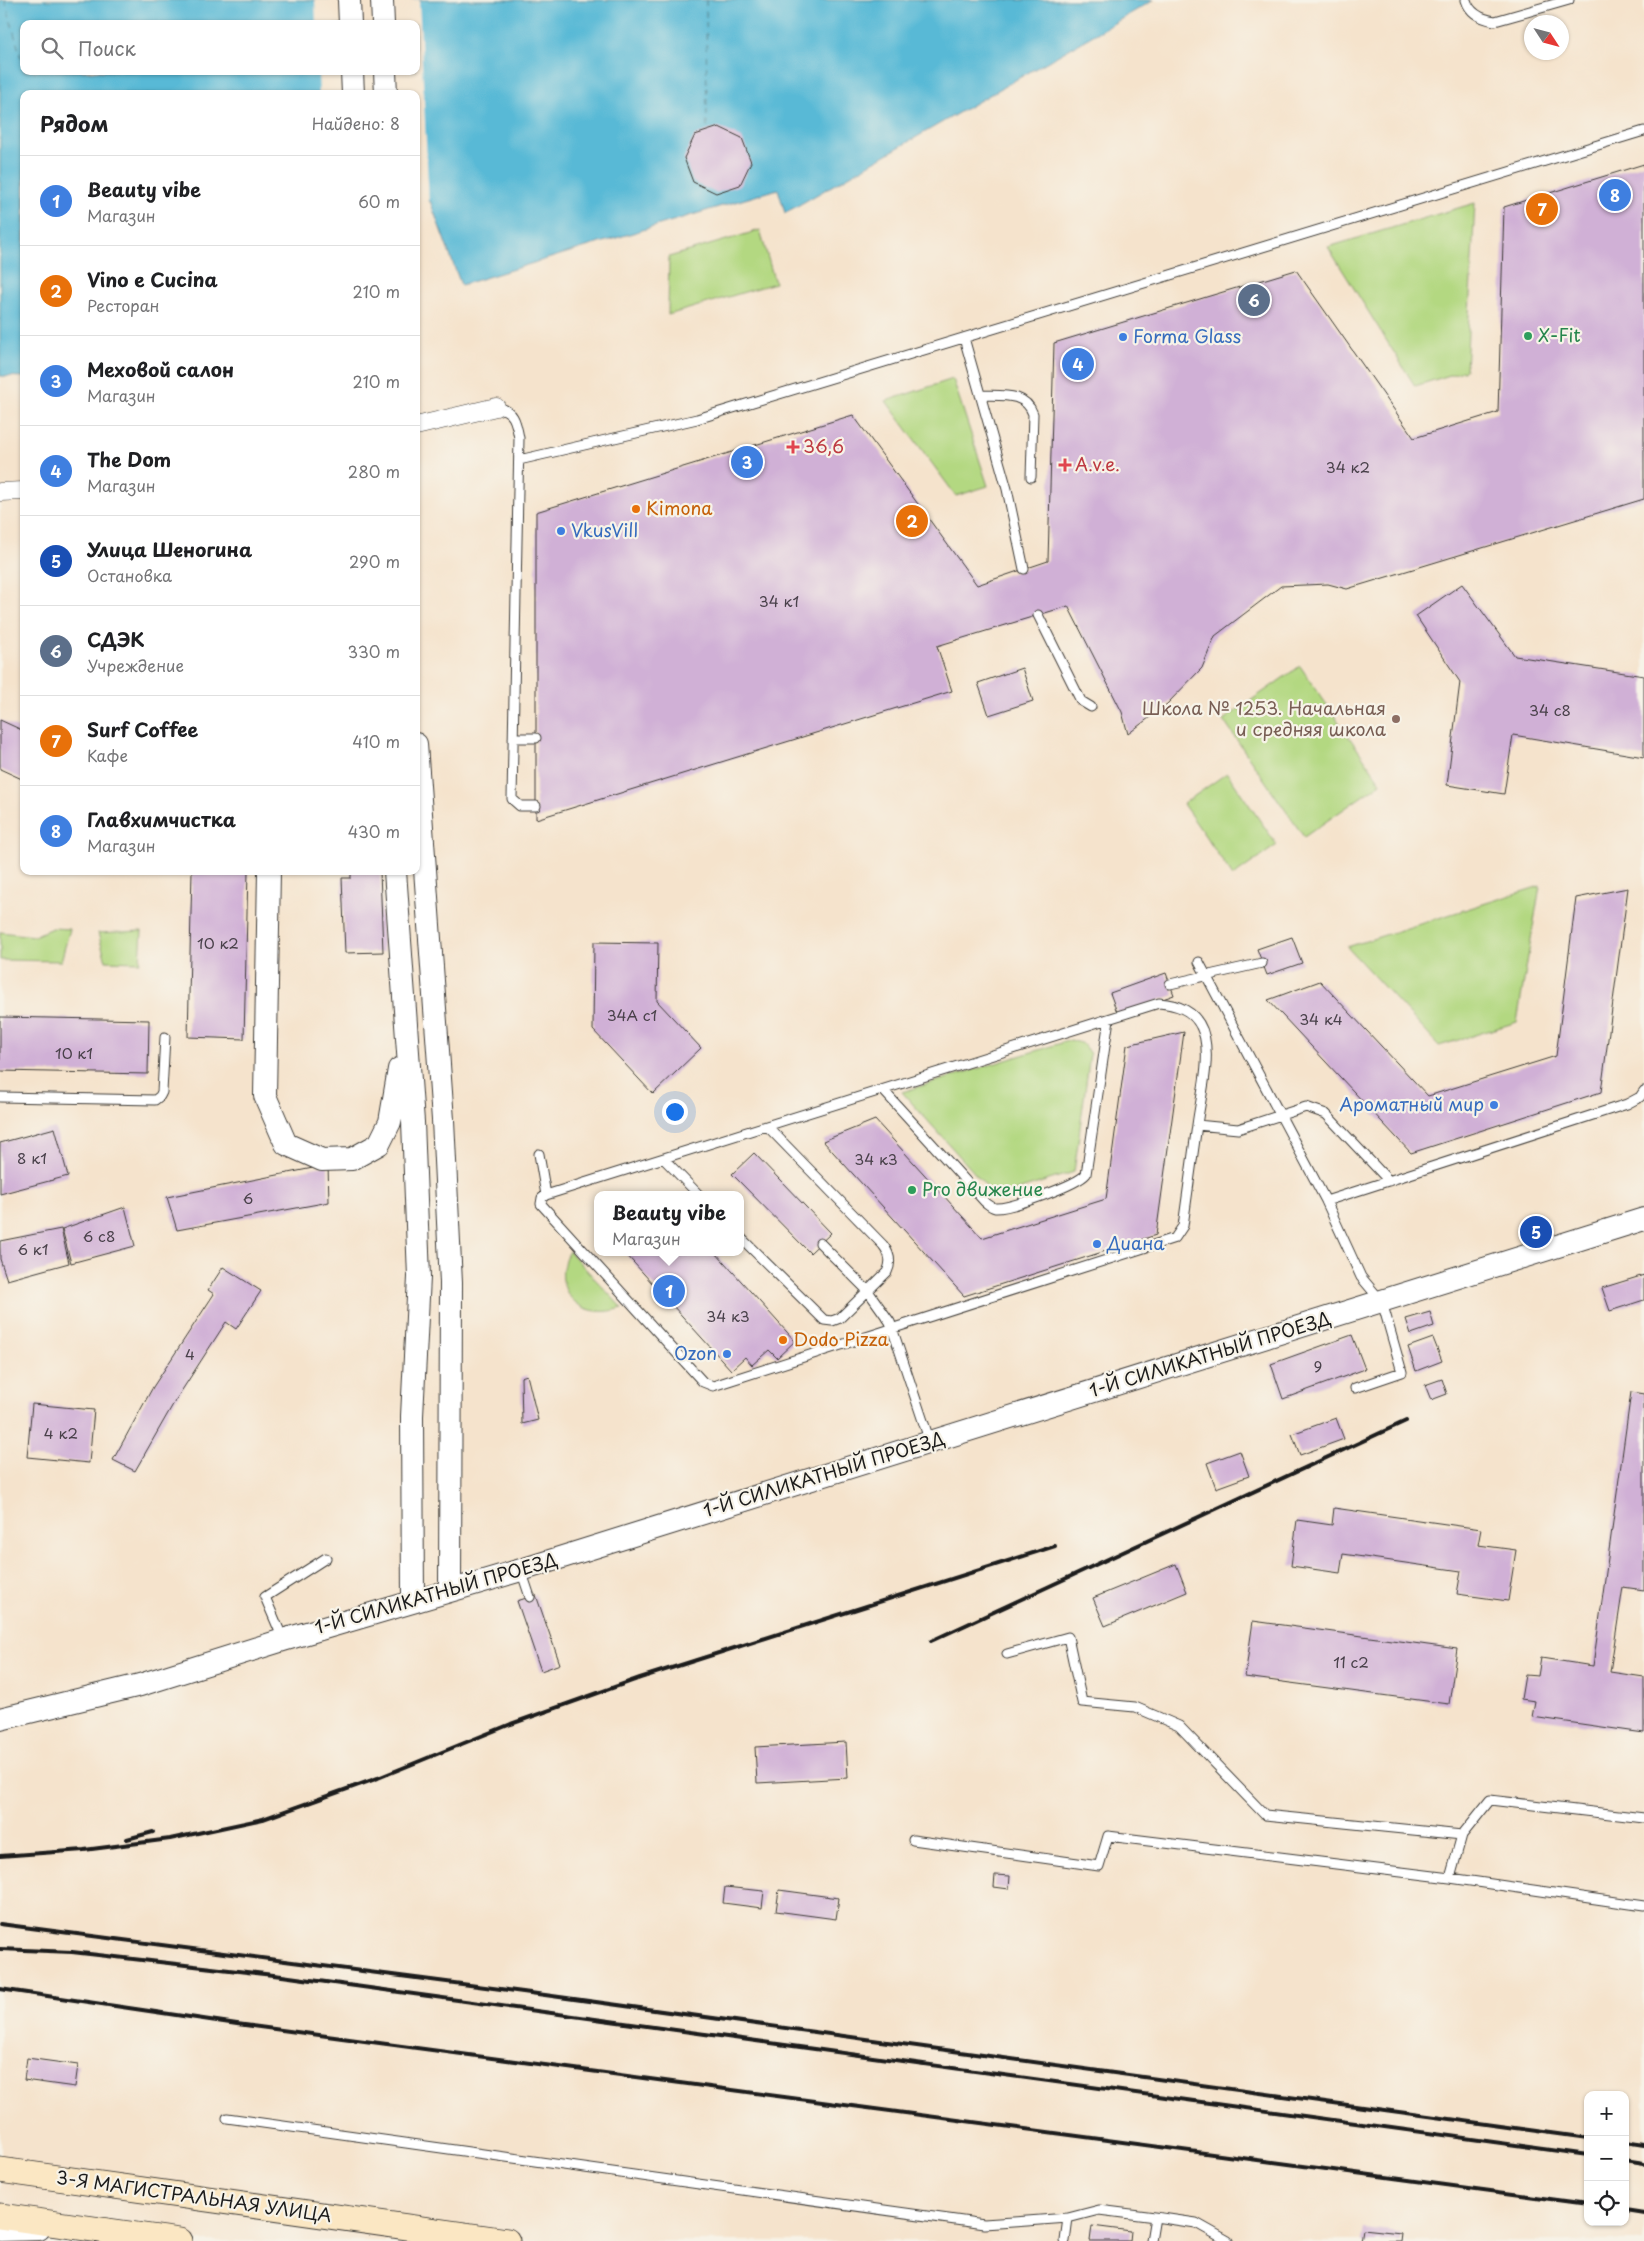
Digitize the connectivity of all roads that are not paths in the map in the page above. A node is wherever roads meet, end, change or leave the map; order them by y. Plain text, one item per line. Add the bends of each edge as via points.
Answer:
1 (349, 0) edge
2 (382, 0) edge
3 (1466, 0) edge
4 (1569, 0) edge
5 (350, 20) edge
6 (383, 20) edge
7 (352, 75) edge
8 (385, 75) edge
9 (353, 90) edge
10 (386, 90) edge
11 (1644, 131) edge
12 (964, 338) junction
13 (980, 395) junction
14 (496, 407) joint
15 (420, 425) edge
16 (519, 460) junction
17 (1031, 478) dead end
18 (20, 491) edge
19 (0, 492) edge
20 (1024, 569) dead end
21 (1038, 615) dead end
22 (1091, 707) dead end
23 (513, 738) junction
24 (536, 738) dead end
25 (420, 800) edge
26 (536, 806) dead end
27 (269, 875) edge
28 (396, 875) edge
29 (1199, 962) dead end
30 (1262, 963) dead end
31 (1207, 976) junction
32 (1170, 984) dead end
33 (404, 1003) junction
34 (1109, 1019) junction
35 (165, 1037) dead end
36 (883, 1090) junction
37 (1644, 1091) edge
38 (0, 1097) edge
39 (1280, 1116) junction
40 (1197, 1125) junction
41 (767, 1126) junction
42 (539, 1154) dead end
43 (664, 1158) junction
44 (1389, 1181) junction
45 (695, 1191) edge
46 (546, 1194) junction
47 (1326, 1201) junction
48 (1644, 1219) edge
49 (744, 1241) edge
50 (820, 1243) dead end
51 (868, 1291) junction
52 (1382, 1302) junction
53 (892, 1327) junction
54 (1355, 1388) dead end
55 (930, 1442) junction
56 (326, 1558) dead end
57 (521, 1570) junction
58 (450, 1590) junction
59 (530, 1597) dead end
60 (413, 1601) junction
61 (283, 1640) junction
62 (1007, 1654) dead end
63 (0, 1720) edge
64 (1644, 1818) edge
65 (1462, 1835) junction
66 (913, 1840) dead end
67 (1450, 1878) junction
68 (1644, 1906) edge
69 (227, 2118) dead end
70 (0, 2164) edge
71 (0, 2170) edge
72 (49, 2177) junction
73 (0, 2216) edge
74 (1155, 2217) junction
75 (1068, 2218) junction
76 (85, 2229) junction
77 (0, 2230) edge
78 (179, 2241) edge
79 (507, 2241) edge
80 (1065, 2241) edge
81 (1151, 2241) edge
82 (1228, 2241) edge

1 - 5 street
2 - 6 street
3 - 4 lane via 1475,14 1495,21
7 - 9 street
8 - 10 street
11 - 12 lane
12 - 13 lane
12 - 16 lane via 697,419
13 - 17 lane via 1018,396 1031,406
13 - 20 lane via 1007,488
14 - 15 street
14 - 16 lane via 506,408 517,424
16 - 23 lane
18 - 19 street
21 - 22 lane via 1081,701
23 - 24 lane
23 - 26 lane via 512,799 520,806
25 - 58 street via 451,1274
27 - 33 street via 265,1096 286,1144 322,1160 352,1160 380,1144 390,1122 398,1085
28 - 33 street
29 - 31 lane
30 - 31 lane
31 - 32 lane
31 - 39 lane
33 - 60 street via 419,1277 412,1416
34 - 36 lane
34 - 36 lane via 1086,1174 1070,1186 1004,1207 991,1207 985,1202
34 - 40 lane via 1159,1003 1175,1004 1195,1016 1206,1036 1207,1050
35 - 38 lane via 162,1092 155,1100
36 - 41 lane
37 - 44 lane via 1628,1104
39 - 40 lane via 1238,1129
39 - 44 lane via 1306,1107 1326,1114
39 - 47 lane
40 - 53 lane via 1183,1226 1174,1238
41 - 43 lane
41 - 51 lane via 889,1252 887,1272
42 - 46 lane
43 - 45 lane
43 - 46 lane
44 - 47 lane
46 - 53 lane via 541,1201 542,1208 708,1385 720,1385
47 - 52 lane via 1361,1277
48 - 52 street, 1-Й СИЛИКАТНЫЙ ПРОЕЗД
49 - 51 lane via 824,1320 840,1318
50 - 51 lane
51 - 53 lane
52 - 54 lane via 1402,1372
52 - 55 street, 1-Й СИЛИКАТНЫЙ ПРОЕЗД
53 - 55 lane
55 - 57 street, 1-Й СИЛИКАТНЫЙ ПРОЕЗД
56 - 61 lane via 265,1597
57 - 58 street, 1-Й СИЛИКАТНЫЙ ПРОЕЗД
57 - 59 lane
58 - 60 street, 1-Й СИЛИКАТНЫЙ ПРОЕЗД
60 - 61 street, 1-Й СИЛИКАТНЫЙ ПРОЕЗД
61 - 63 street, 1-Й СИЛИКАТНЫЙ ПРОЕЗД via 140,1685
62 - 65 lane via 1068,1637 1082,1702 1135,1707 1179,1726 1265,1815
64 - 65 lane via 1490,1800
65 - 67 lane
66 - 67 lane via 1099,1866 1108,1836
67 - 68 lane
69 - 75 lane via 984,2224
70 - 72 street
71 - 72 main road, 3-Я МАГИСТРАЛЬНАЯ УЛИЦА
72 - 79 main road, 3-Я МАГИСТРАЛЬНАЯ УЛИЦА
73 - 76 main road
74 - 75 lane via 1100,2210
74 - 81 lane
74 - 82 lane via 1196,2223
75 - 80 lane
76 - 77 street
76 - 78 main road

